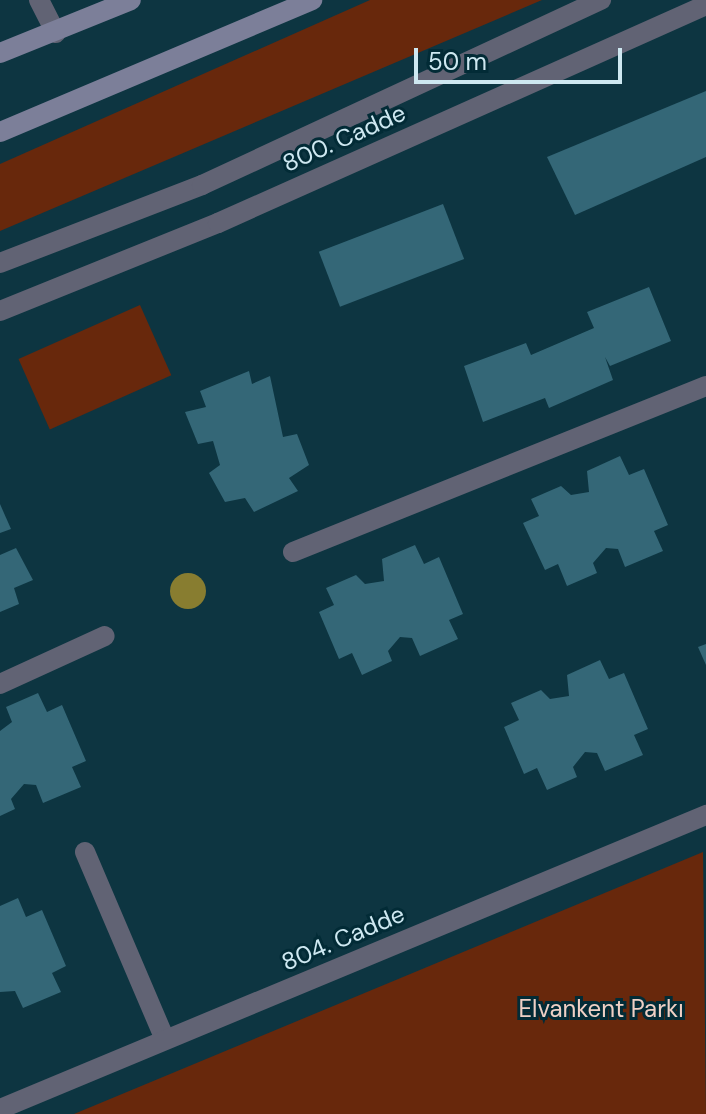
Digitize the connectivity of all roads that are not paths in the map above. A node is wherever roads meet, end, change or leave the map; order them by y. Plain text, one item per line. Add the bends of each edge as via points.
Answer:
1 (39, 0) edge
2 (131, 0) edge
3 (312, 0) edge
4 (601, 0) edge
5 (706, 5) edge
6 (56, 33) junction
7 (0, 53) edge
8 (0, 132) edge
9 (0, 263) edge
10 (0, 311) edge
11 (706, 386) edge
12 (293, 552) dead end
13 (105, 636) dead end
14 (0, 684) edge
15 (706, 815) edge
16 (85, 852) dead end
17 (165, 1040) junction
18 (0, 1109) edge

1 - 6 street
2 - 6 main road
3 - 8 main road
4 - 9 street, 800. Cadde via 202,185
5 - 10 street, 800. Cadde via 218,223
6 - 7 main road
11 - 12 street
13 - 14 street
15 - 17 street, 804. Cadde
16 - 17 street
17 - 18 street, 804. Cadde

